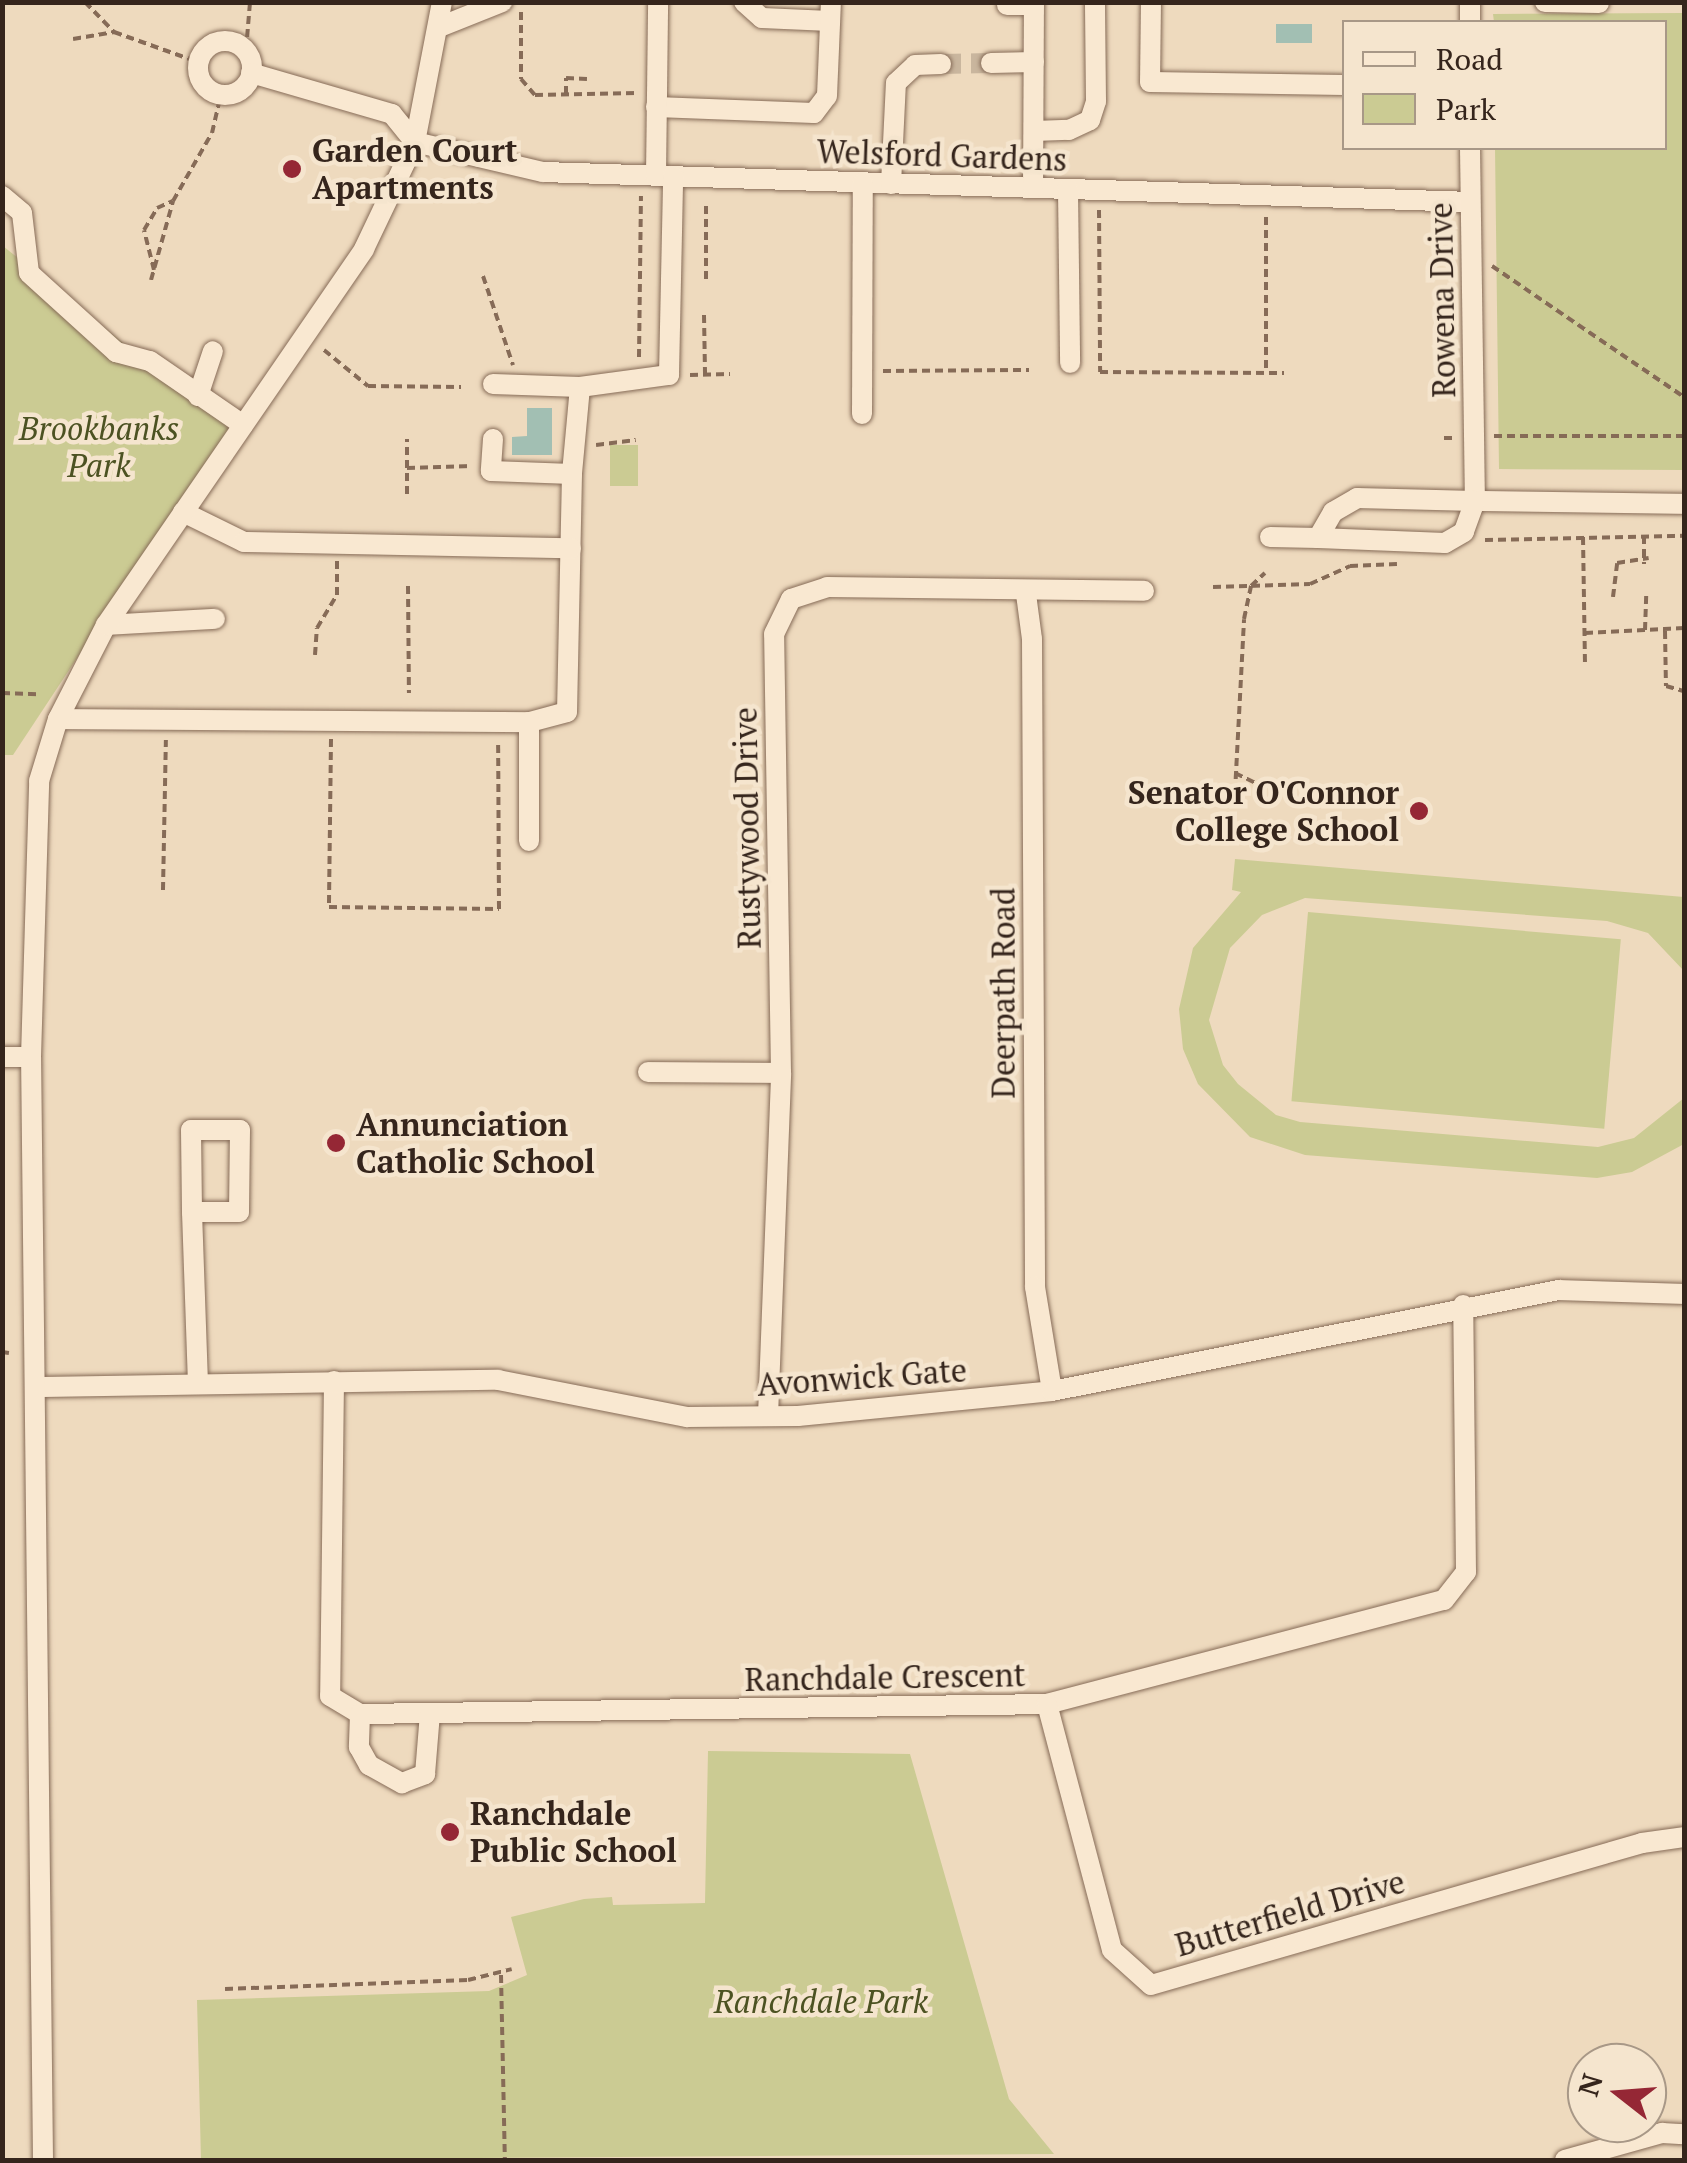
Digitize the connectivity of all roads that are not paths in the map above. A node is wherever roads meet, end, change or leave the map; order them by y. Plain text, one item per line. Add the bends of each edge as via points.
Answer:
1 (442, 2) edge
2 (502, 2) edge
3 (658, 2) edge
4 (744, 2) edge
5 (1095, 2) edge
6 (1151, 2) edge
7 (1545, 2) edge
8 (1599, 3) edge
9 (1034, 4) edge
10 (1007, 5) dead end
11 (831, 12) edge
12 (442, 26) junction
13 (1034, 62) junction
14 (990, 63) tunnel mouth
15 (940, 64) tunnel mouth
16 (250, 77) junction
17 (1342, 85) edge
18 (656, 100) junction
19 (1034, 131) junction
20 (415, 142) junction
21 (1470, 150) edge
22 (657, 176) junction
23 (863, 182) junction
24 (892, 184) junction
25 (1033, 188) junction
26 (1068, 189) junction
27 (2, 196) edge
28 (1470, 202) junction
29 (213, 351) dead end
30 (1070, 363) dead end
31 (493, 384) dead end
32 (580, 387) junction
33 (198, 396) junction
34 (862, 414) dead end
35 (242, 425) junction
36 (493, 439) dead end
37 (572, 474) junction
38 (1475, 500) junction
39 (1684, 504) edge
40 (183, 512) junction
41 (1270, 537) dead end
42 (1318, 538) junction
43 (570, 548) junction
44 (1144, 591) dead end
45 (1026, 594) junction
46 (215, 620) dead end
47 (106, 625) junction
48 (58, 719) junction
49 (529, 722) junction
50 (528, 841) dead end
51 (2, 1057) edge
52 (31, 1057) junction
53 (648, 1072) dead end
54 (780, 1073) junction
55 (192, 1212) junction
56 (1684, 1294) edge
57 (1463, 1305) junction
58 (334, 1381) junction
59 (198, 1382) junction
60 (37, 1386) junction
61 (1052, 1391) junction
62 (768, 1416) junction
63 (1047, 1704) junction
64 (430, 1713) junction
65 (360, 1714) junction
66 (1684, 1837) edge
67 (1684, 2134) edge
68 (43, 2160) edge
69 (1565, 2160) edge

1 - 12 street
2 - 12 street
3 - 18 street
4 - 11 street via 762,18
5 - 19 street via 1096,101 1090,120 1068,130
6 - 17 street via 1150,82
7 - 8 street
9 - 10 street
9 - 13 street
11 - 18 street via 827,96 814,113
12 - 20 street
13 - 14 street
13 - 19 street
15 - 24 street via 915,65 896,83
16 - 16 street via 246,50 232,41 214,42 198,62 200,79 221,95
16 - 20 street via 390,124 400,121
18 - 22 street
19 - 25 street
20 - 22 street, Welsford Gardens via 543,172
20 - 35 street via 364,249
21 - 28 street, Rowena Drive
22 - 23 street, Welsford Gardens
22 - 32 street via 669,375
23 - 24 street, Welsford Gardens
23 - 34 street
24 - 25 street, Welsford Gardens
25 - 26 street, Welsford Gardens
26 - 28 street, Welsford Gardens
26 - 30 street
27 - 33 street via 22,213 29,272 116,352 150,361
28 - 38 street, Rowena Drive
29 - 33 street
31 - 32 street
32 - 37 street
33 - 35 street
35 - 40 street
36 - 37 street via 491,471
37 - 43 street
38 - 39 street
38 - 42 street via 1357,498 1336,509
38 - 42 street via 1466,528 1448,542
40 - 43 street via 244,542
40 - 47 street
41 - 42 street
43 - 49 street via 567,712
44 - 45 street, Rustywood Drive
45 - 54 street, Rustywood Drive via 826,587 791,599 774,634
45 - 61 street, Deerpath Road via 1032,638 1035,1286
46 - 47 street
47 - 48 street
48 - 49 street
48 - 52 street via 39,781
49 - 50 street
51 - 52 street
52 - 60 street
53 - 54 street
54 - 62 street, Rustywood Drive
55 - 55 street via 191,1130 240,1130 238,1212
55 - 59 street
56 - 57 street, Avonwick Gate via 1559,1290
57 - 61 street, Avonwick Gate
57 - 63 street, Ranchdale Crescent via 1466,1572 1444,1600
58 - 59 street, Avonwick Gate
58 - 62 street, Avonwick Gate via 498,1380 688,1417
58 - 65 street via 330,1696
59 - 60 street, Avonwick Gate
60 - 68 street
61 - 62 street, Avonwick Gate
63 - 64 street, Ranchdale Crescent
63 - 66 street, Butterfield Drive via 1112,1950 1150,1985 1642,1843
64 - 65 street, Ranchdale Crescent
64 - 65 street via 425,1774 402,1784 368,1765 359,1747
67 - 69 street via 1662,2133

